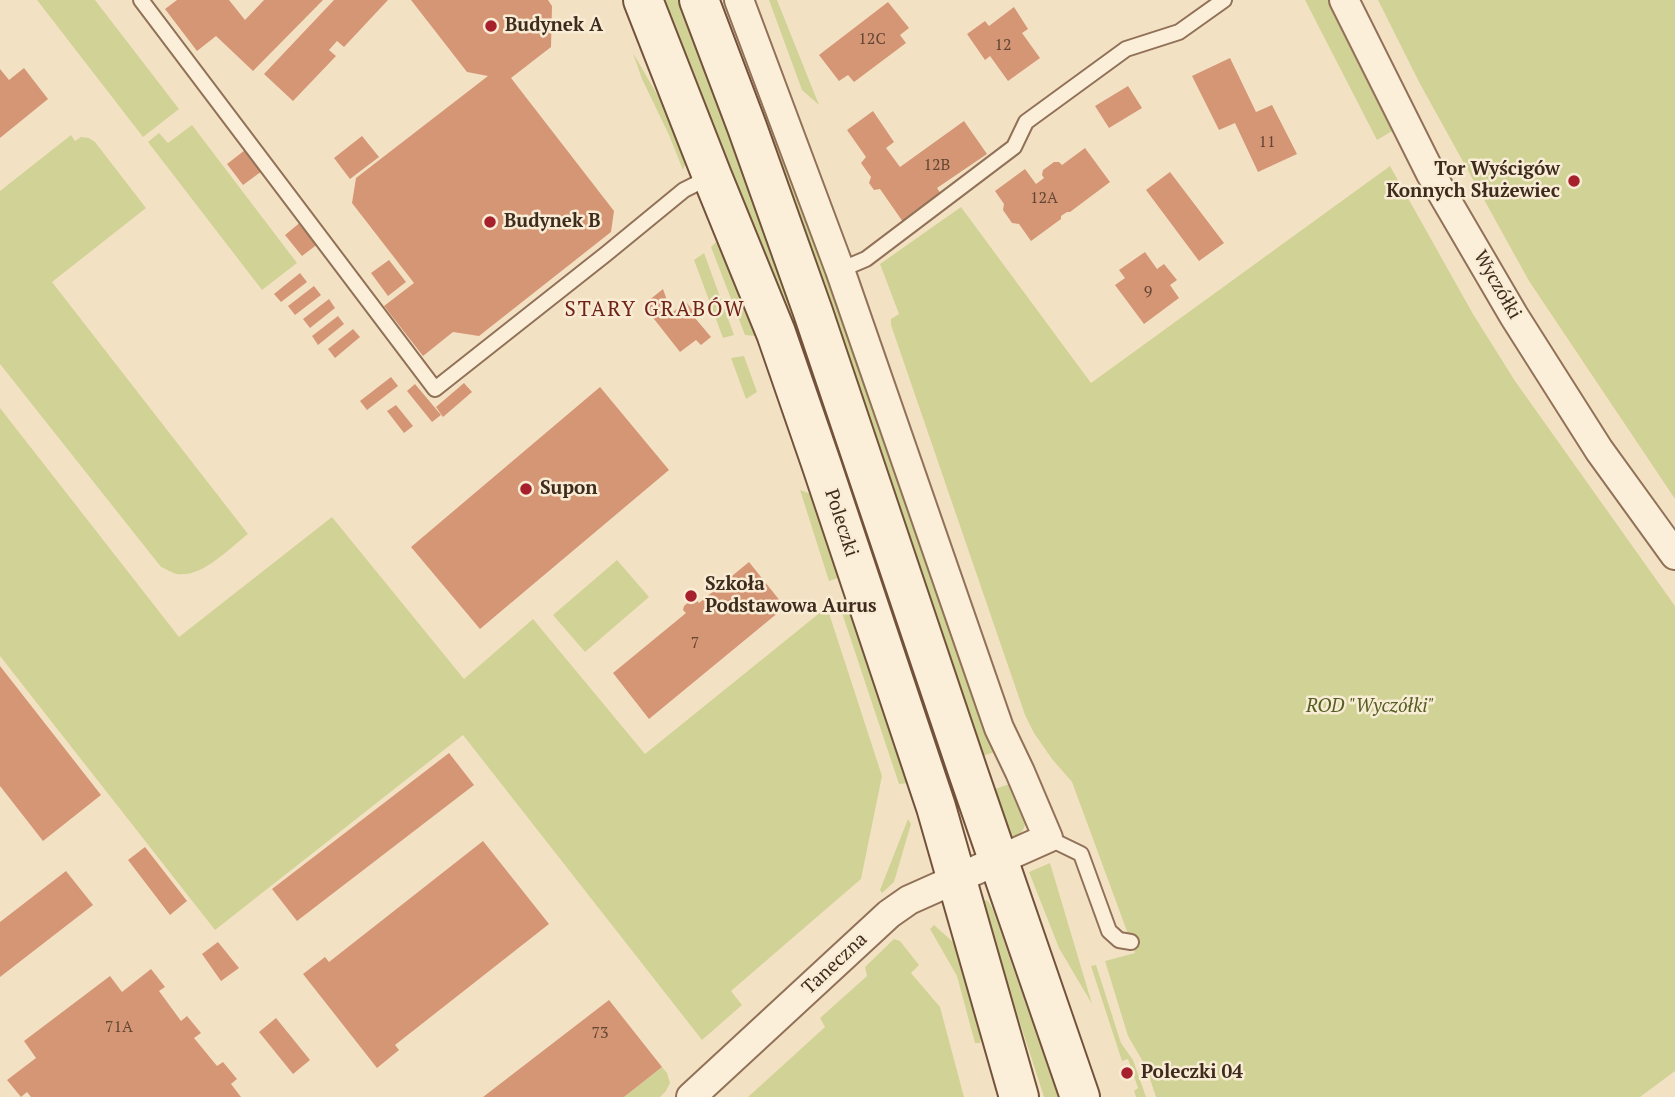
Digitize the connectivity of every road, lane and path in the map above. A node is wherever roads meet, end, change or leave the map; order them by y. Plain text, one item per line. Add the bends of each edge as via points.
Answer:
1 (141, 0) edge
2 (643, 0) edge
3 (699, 0) edge
4 (739, 0) edge
5 (1224, 0) edge
6 (1344, 0) edge
7 (712, 176) junction
8 (840, 270) junction
9 (1675, 555) edge
10 (1048, 838) junction
11 (998, 860) junction
12 (955, 879) junction
13 (1130, 942) dead end
14 (691, 1097) edge
15 (1019, 1097) edge
16 (1080, 1097) edge

1 - 7 lane via 435,389 684,190
2 - 7 main road, Poleczki
3 - 11 main road, Poleczki via 813,312
4 - 8 street
5 - 8 lane via 1180,32 1126,49 1026,122 1014,147 866,260
6 - 9 street, Wyczółki via 1432,174 1514,316 1599,450
7 - 12 main road, Poleczki via 776,333 932,796
8 - 10 street via 999,728
10 - 11 street
10 - 13 lane via 1081,854 1109,931
11 - 12 street, Taneczna
11 - 16 main road, Poleczki
12 - 14 street, Taneczna via 889,914
12 - 15 main road, Poleczki

